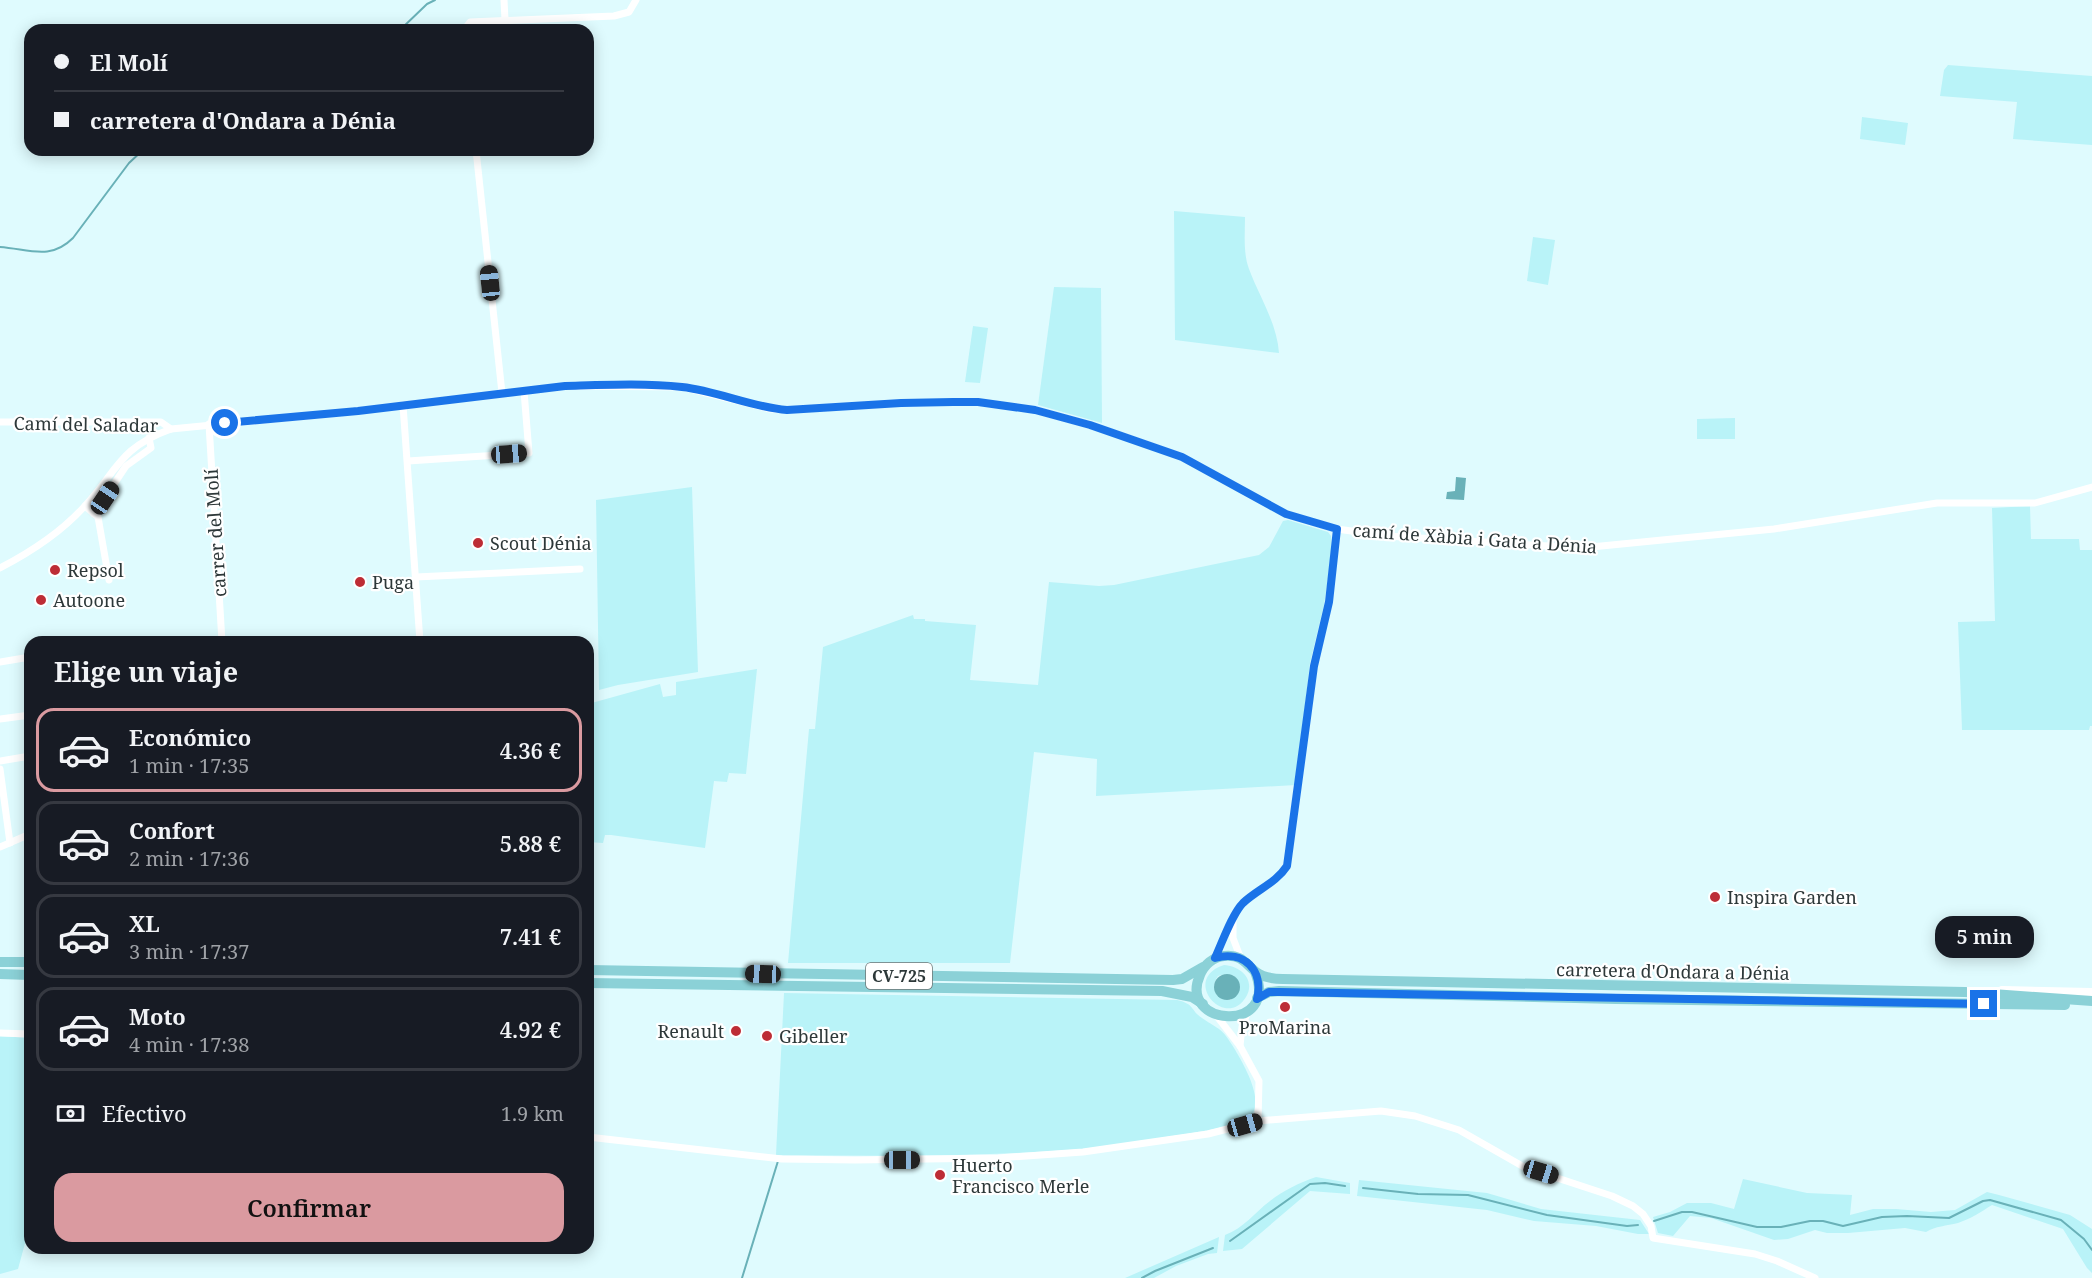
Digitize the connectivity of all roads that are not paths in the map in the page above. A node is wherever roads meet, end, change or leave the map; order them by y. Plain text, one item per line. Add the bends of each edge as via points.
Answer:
1 (504, 0) edge
2 (636, 0) edge
3 (505, 20) junction
4 (468, 24) edge
5 (477, 156) edge
6 (524, 390) junction
7 (502, 393) junction
8 (403, 405) junction
9 (0, 422) edge
10 (209, 424) junction
11 (171, 429) junction
12 (149, 438) junction
13 (408, 461) junction
14 (2092, 487) edge
15 (85, 506) junction
16 (94, 514) junction
17 (1337, 529) junction
18 (0, 568) edge
19 (580, 569) dead end
20 (416, 577) junction
21 (109, 580) dead end
22 (222, 636) edge
23 (420, 636) edge
24 (24, 658) edge
25 (0, 662) edge
26 (24, 716) edge
27 (0, 719) edge
28 (24, 757) edge
29 (0, 761) edge
30 (0, 769) edge
31 (24, 837) edge
32 (10, 843) junction
33 (0, 847) edge
34 (1233, 916) junction
35 (1241, 959) junction
36 (0, 962) edge
37 (24, 962) edge
38 (1211, 962) junction
39 (594, 970) edge
40 (1255, 972) junction
41 (0, 974) edge
42 (24, 975) edge
43 (594, 983) edge
44 (1965, 992) junction
45 (2092, 992) edge
46 (1257, 999) junction
47 (2092, 1001) edge
48 (1203, 1004) junction
49 (2092, 1006) edge
50 (1248, 1011) junction
51 (1216, 1015) junction
52 (0, 1033) edge
53 (24, 1034) edge
54 (1240, 1046) junction
55 (1258, 1121) junction
56 (594, 1138) edge
57 (1815, 1278) edge

1 - 3 street
2 - 3 street via 629,12 614,16
3 - 4 street
5 - 7 street
6 - 7 street, camí de Xàbia i Gata a Dénia
6 - 13 street via 529,453
6 - 17 street, camí de Xàbia i Gata a Dénia via 565,386 682,387 778,409 978,402 1035,410 1182,457 1286,514
7 - 8 street, camí de Xàbia i Gata a Dénia
8 - 10 street, camí de Xàbia i Gata a Dénia
8 - 13 street
9 - 11 street, Camí del Saladar via 161,422
10 - 11 street, camí de Xàbia i Gata a Dénia
10 - 22 street, carrer del Molí
11 - 12 street, camí de Xàbia i Gata a Dénia
12 - 15 street, camí de Xàbia i Gata a Dénia via 120,459
12 - 16 street via 151,448 126,466
13 - 20 street
14 - 17 street, camí de Xàbia i Gata a Dénia via 2035,503 1937,503 1774,529 1581,548 1387,536
15 - 16 street
15 - 18 street, camí de Xàbia i Gata a Dénia via 30,551
16 - 21 street via 98,517
17 - 34 street via 1287,866
19 - 20 street
20 - 23 street
24 - 25 street
26 - 27 street
28 - 29 street
30 - 32 street
31 - 32 street
32 - 33 street
34 - 35 street via 1233,938
34 - 38 street
35 - 38 main road via 1233,956
35 - 40 main road
36 - 37 main road
38 - 39 main road, CV-725 via 1173,980
38 - 48 main road via 1198,980
40 - 44 main road, carretera d'Ondara a Dénia via 1283,979 1395,983
40 - 46 main road via 1259,980
41 - 42 main road
43 - 48 main road, CV-725 via 1162,991 1192,997
44 - 45 street
44 - 47 main road, carretera d'Ondara a Dénia
46 - 49 main road, carretera d'Ondara a Dénia via 1269,992 1279,992
46 - 50 main road
48 - 51 main road, CV-725
50 - 51 main road via 1233,1018
50 - 54 street
51 - 54 street
52 - 53 street
54 - 55 street via 1259,1082
55 - 56 street via 1208,1134 1083,1152 926,1160 782,1159
55 - 57 street via 1381,1111 1415,1116 1459,1130 1524,1167 1626,1202 1646,1217 1653,1238 1755,1254

